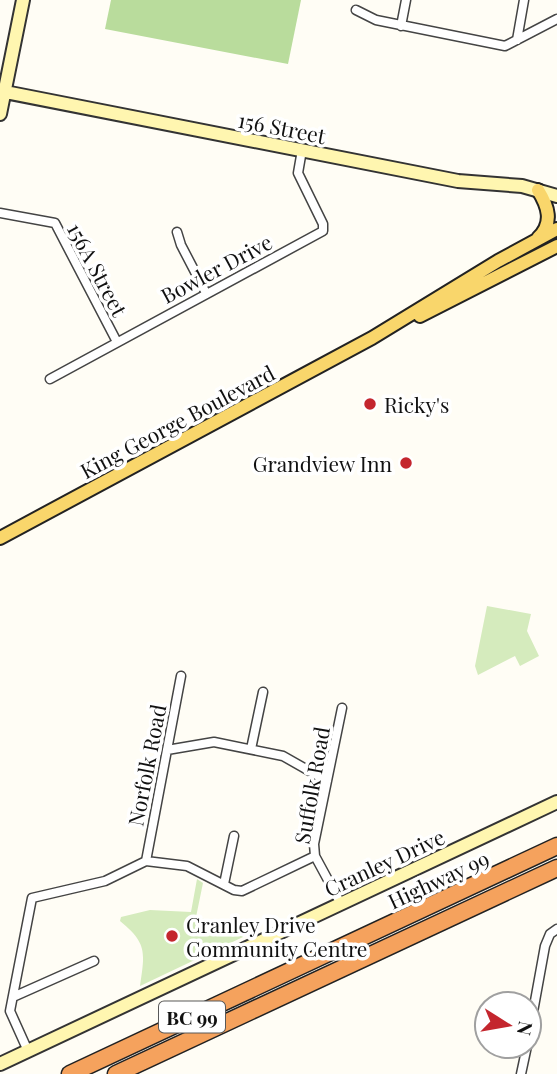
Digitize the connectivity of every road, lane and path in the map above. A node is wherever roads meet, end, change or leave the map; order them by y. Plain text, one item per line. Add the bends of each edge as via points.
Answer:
1 (23, 0) edge
2 (406, 0) edge
3 (524, 0) edge
4 (356, 10) dead end
5 (557, 19) edge
6 (401, 26) junction
7 (517, 40) junction
8 (2, 92) edge
9 (0, 114) edge
10 (302, 150) junction
11 (538, 190) junction
12 (557, 196) edge
13 (0, 213) edge
14 (557, 229) edge
15 (177, 232) dead end
16 (538, 238) junction
17 (557, 246) edge
18 (206, 293) junction
19 (372, 338) junction
20 (117, 342) junction
21 (50, 379) dead end
22 (0, 538) edge
23 (181, 676) dead end
24 (263, 692) dead end
25 (342, 708) dead end
26 (251, 749) junction
27 (167, 750) junction
28 (327, 781) junction
29 (557, 802) edge
30 (234, 836) dead end
31 (557, 846) edge
32 (315, 856) junction
33 (146, 861) junction
34 (557, 868) edge
35 (224, 884) junction
36 (341, 904) junction
37 (557, 929) edge
38 (94, 961) dead end
39 (537, 990) edge
40 (13, 997) junction
41 (28, 1051) junction
42 (0, 1064) edge
43 (71, 1074) edge
44 (117, 1074) edge

1 - 8 street
2 - 6 street
3 - 7 street
4 - 6 street
5 - 7 street
6 - 7 street via 505,46
8 - 9 street
8 - 10 street, 156 Street
10 - 11 street, 156 Street via 458,181
10 - 18 street, Bowler Drive via 298,173 323,230
11 - 12 street, 156 Street
11 - 16 main road via 549,213
13 - 20 street, 156A Street via 55,223
14 - 16 main road, King George Boulevard
15 - 18 street
16 - 19 main road, King George Boulevard
17 - 19 main road, King George Boulevard
18 - 20 street, Bowler Drive
19 - 22 main road, King George Boulevard
20 - 21 street, Bowler Drive
23 - 27 street, Norfolk Road
24 - 26 street
25 - 28 street, Suffolk Road
26 - 27 street via 214,742
26 - 28 street via 283,756
27 - 33 street, Norfolk Road
28 - 32 street, Suffolk Road
29 - 36 street, Cranley Drive
30 - 35 street
31 - 43 highway, Highway 99 / BC 99
32 - 35 street via 242,891
32 - 36 street, Suffolk Road
33 - 35 street via 187,866
33 - 40 street via 105,881 32,898
34 - 44 highway, Highway 99 / BC 99
36 - 41 street, Cranley Drive
37 - 39 street via 545,946
38 - 40 street
40 - 41 street via 10,1011
41 - 42 street, Cranley Drive

